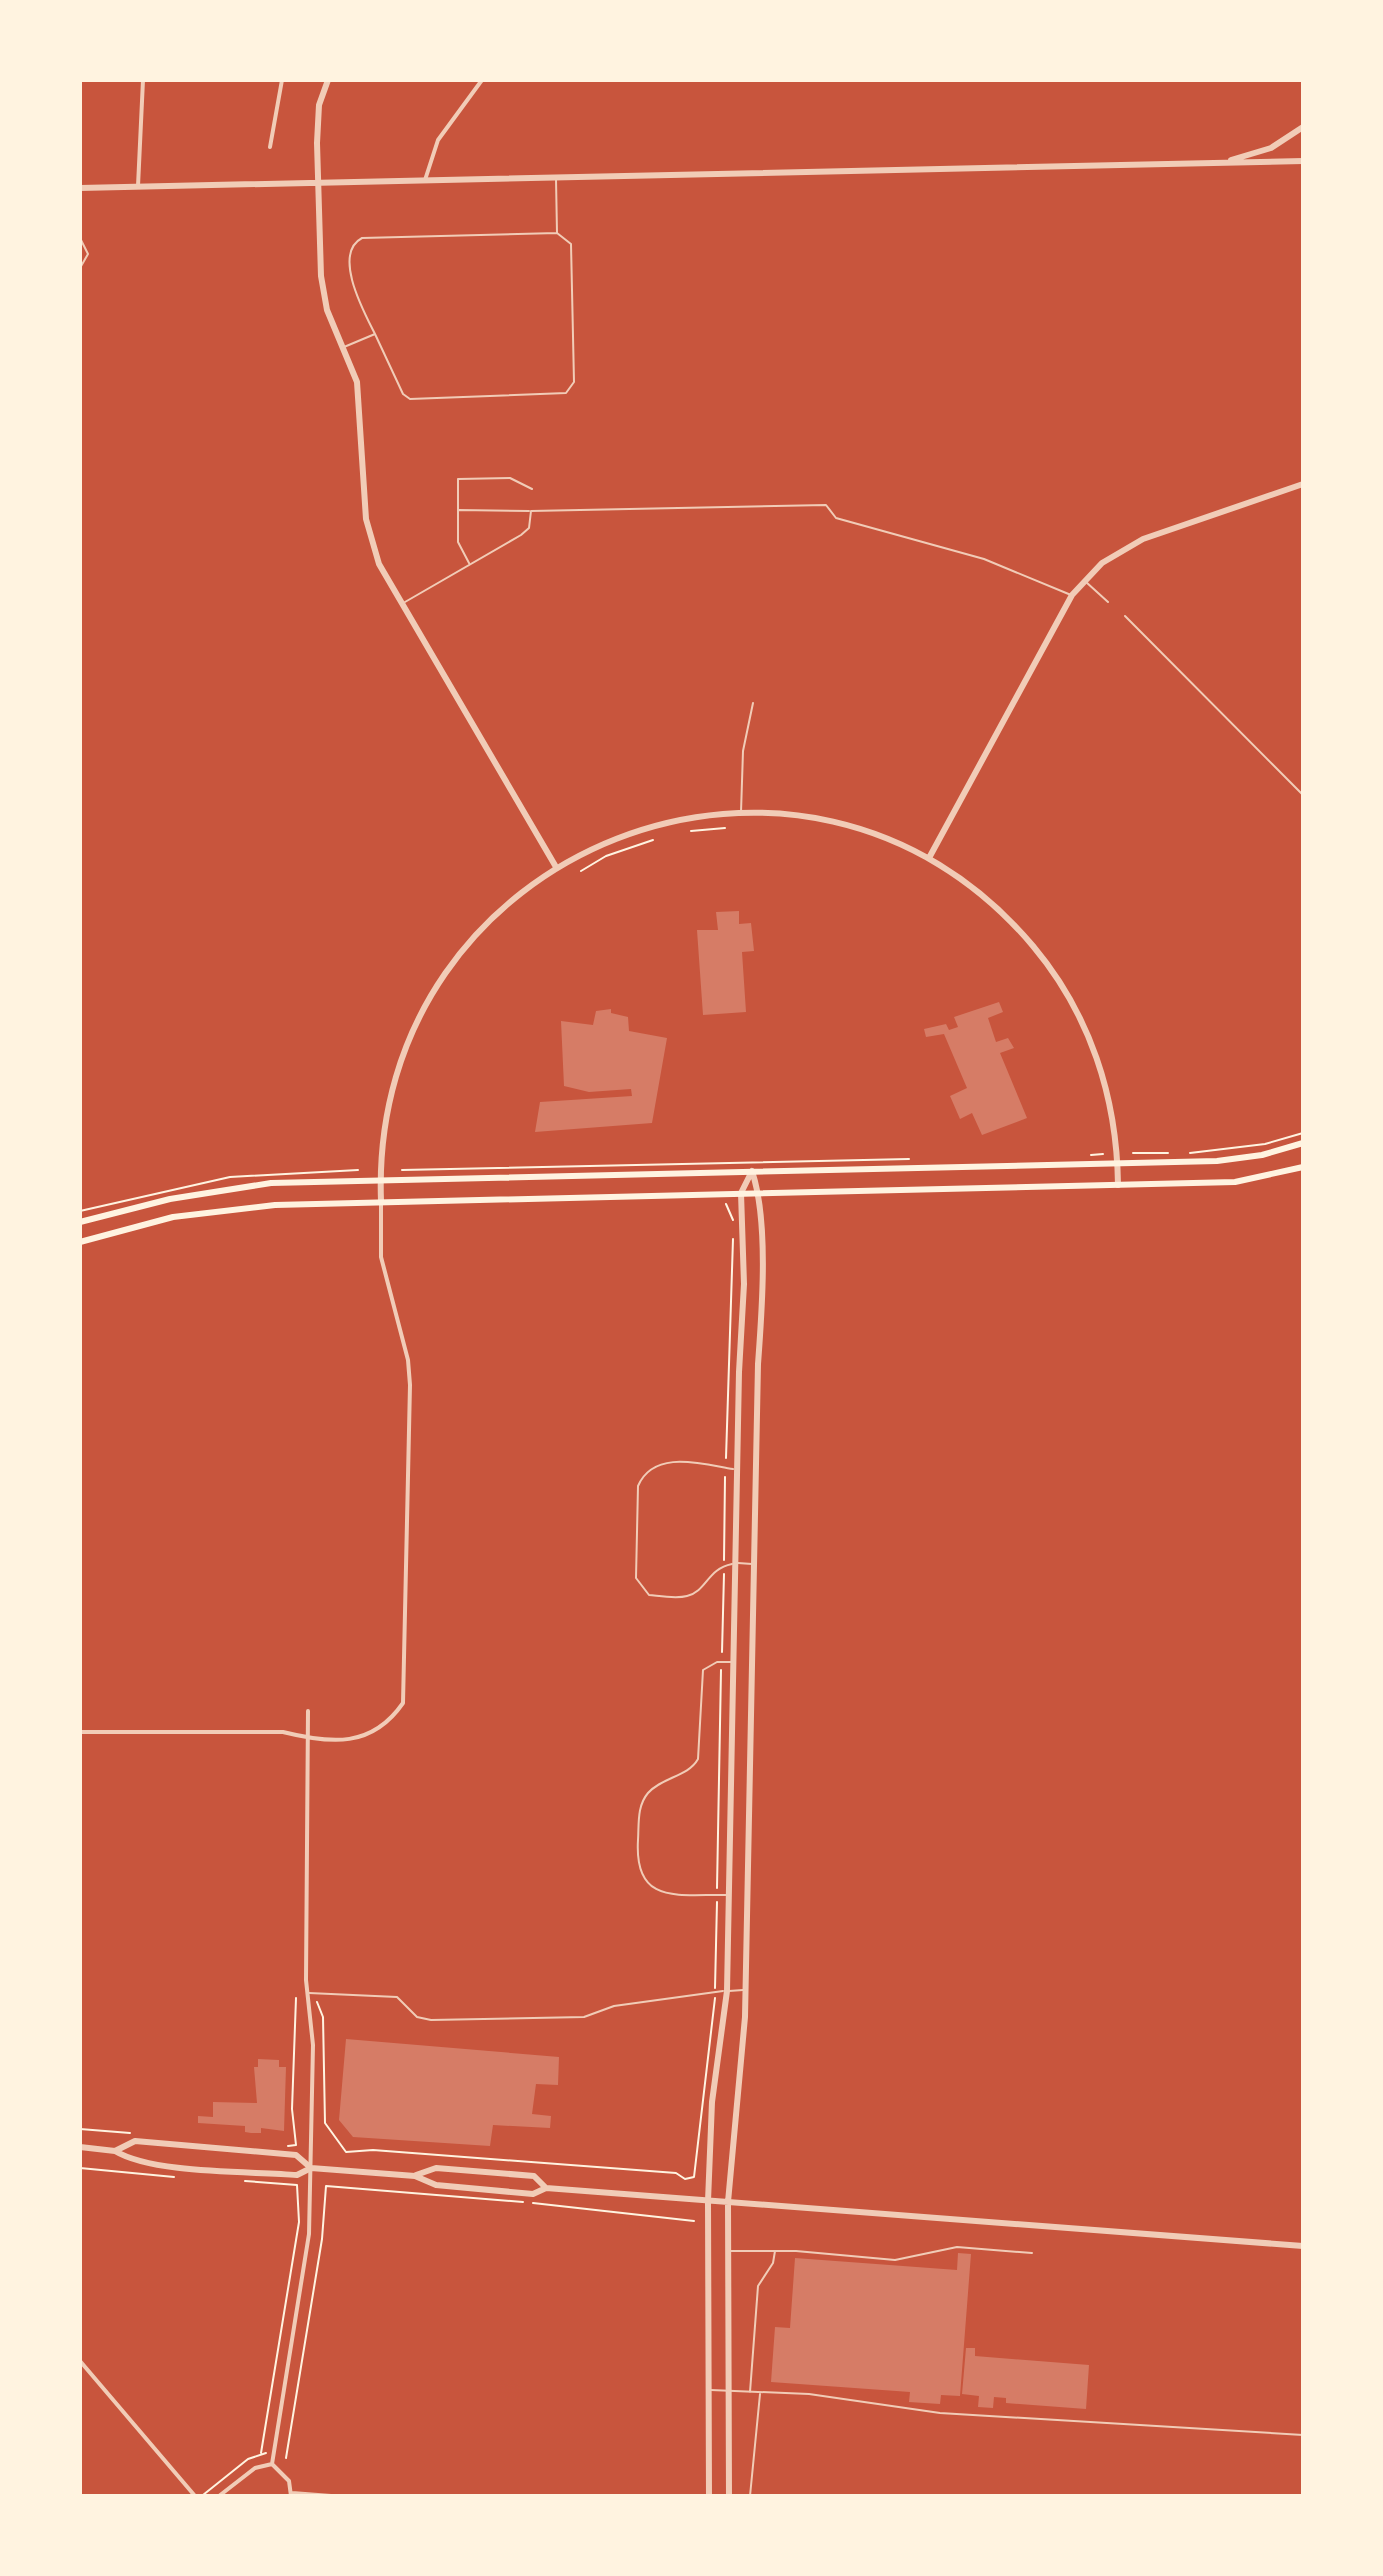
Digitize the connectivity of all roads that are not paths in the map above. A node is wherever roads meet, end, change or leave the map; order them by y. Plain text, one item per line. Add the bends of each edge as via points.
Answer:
1 (143, 80) edge
2 (282, 80) edge
3 (328, 80) edge
4 (482, 80) edge
5 (1303, 127) edge
6 (270, 147) dead end
7 (1303, 161) edge
8 (1215, 163) junction
9 (556, 177) junction
10 (425, 180) junction
11 (316, 184) junction
12 (138, 186) junction
13 (80, 188) edge
14 (557, 233) junction
15 (80, 238) edge
16 (80, 268) edge
17 (375, 334) junction
18 (343, 348) junction
19 (1303, 484) edge
20 (532, 489) dead end
21 (458, 510) junction
22 (531, 511) junction
23 (470, 565) junction
24 (1085, 581) junction
25 (1072, 595) junction
26 (1108, 602) dead end
27 (402, 604) junction
28 (1125, 616) dead end
29 (753, 703) dead end
30 (1303, 795) edge
31 (741, 813) junction
32 (929, 858) junction
33 (556, 867) junction
34 (1303, 1143) edge
35 (1118, 1162) junction
36 (1303, 1167) edge
37 (752, 1171) junction
38 (380, 1181) junction
39 (1118, 1185) junction
40 (741, 1193) junction
41 (760, 1193) junction
42 (170, 1199) junction
43 (381, 1201) junction
44 (173, 1217) junction
45 (80, 1222) edge
46 (80, 1242) edge
47 (737, 1469) junction
48 (735, 1563) junction
49 (753, 1564) junction
50 (732, 1662) junction
51 (308, 1711) dead end
52 (80, 1732) edge
53 (309, 1738) junction
54 (729, 1895) junction
55 (746, 1990) junction
56 (727, 1991) junction
57 (308, 1993) junction
58 (80, 2147) edge
59 (115, 2151) junction
60 (311, 2168) junction
61 (415, 2176) junction
62 (546, 2188) junction
63 (708, 2201) junction
64 (728, 2202) junction
65 (1303, 2246) edge
66 (729, 2251) junction
67 (775, 2251) junction
68 (1032, 2253) dead end
69 (80, 2361) edge
70 (710, 2390) junction
71 (729, 2392) junction
72 (750, 2393) junction
73 (760, 2393) junction
74 (1303, 2435) edge
75 (272, 2464) junction
76 (291, 2495) edge
77 (195, 2496) edge
78 (219, 2496) edge
79 (331, 2496) edge
80 (709, 2496) edge
81 (729, 2496) edge
82 (750, 2496) edge

1 - 12 street
2 - 6 street
3 - 11 street via 319,105
4 - 10 street via 438,140
5 - 8 street via 1271,148
7 - 8 street
8 - 9 street
9 - 10 street
9 - 14 lane
10 - 11 street
11 - 12 street
11 - 18 street via 321,276 327,310
12 - 13 street
14 - 17 lane via 362,238 349,256
14 - 17 lane via 571,244 574,382 566,393 410,399
15 - 16 lane via 88,254
17 - 18 lane
18 - 27 street via 360,402 366,519 379,564
19 - 24 street via 1143,539 1102,563
20 - 21 lane via 510,478 458,479
21 - 22 lane
21 - 23 lane via 458,542
22 - 23 lane via 529,528
22 - 25 lane via 826,505 836,518 984,559
23 - 27 lane
24 - 25 street
24 - 26 lane
25 - 32 street
27 - 33 street
28 - 30 lane
29 - 31 lane via 743,751
31 - 32 street via 837,823
31 - 33 street via 647,828
32 - 35 street via 1002,912 1069,998 1103,1075
33 - 38 street via 476,932 427,999 393,1078
34 - 35 main road via 1217,1161
35 - 37 main road
35 - 39 street
36 - 39 main road via 1235,1182
37 - 38 main road
37 - 40 street
37 - 41 street
38 - 42 main road via 271,1183
38 - 43 street
39 - 41 main road
40 - 41 main road
40 - 43 main road
40 - 47 street via 744,1284
41 - 49 street via 764,1287
42 - 44 main road
42 - 45 main road
43 - 44 main road via 275,1205
43 - 53 street via 381,1257 410,1385 403,1703 389,1723 370,1735
44 - 46 main road
47 - 48 street
47 - 48 lane via 667,1462 643,1476 638,1486 636,1578 649,1595 685,1597 717,1567
48 - 49 lane
48 - 50 street
49 - 55 street
50 - 54 street
50 - 54 lane via 703,1670 698,1759 691,1769 667,1777 646,1796 640,1806 637,1859 647,1883 665,1895
51 - 53 street
52 - 53 street via 283,1732
53 - 57 street
54 - 56 street
55 - 56 lane
55 - 64 street
56 - 57 lane via 614,2006 584,2017 431,2020 417,2017 397,1997
56 - 63 street via 712,2102
57 - 60 street via 313,2045
58 - 59 street
59 - 60 street via 134,2162 297,2175
59 - 60 street via 135,2141 296,2155
60 - 61 street
60 - 75 street via 309,2234
61 - 62 street via 436,2185 519,2193
61 - 62 street via 436,2168 462,2169 534,2176
62 - 63 street
63 - 64 street
63 - 70 street
64 - 65 street
64 - 66 street
66 - 67 lane
66 - 71 street
67 - 68 lane via 895,2260 957,2247
67 - 72 lane via 758,2286
69 - 77 street
70 - 71 lane
70 - 80 street
71 - 72 lane
71 - 81 street
72 - 73 lane
73 - 74 lane via 809,2394 952,2414
73 - 82 lane
75 - 76 street via 289,2481
75 - 78 street via 255,2468
76 - 79 street

